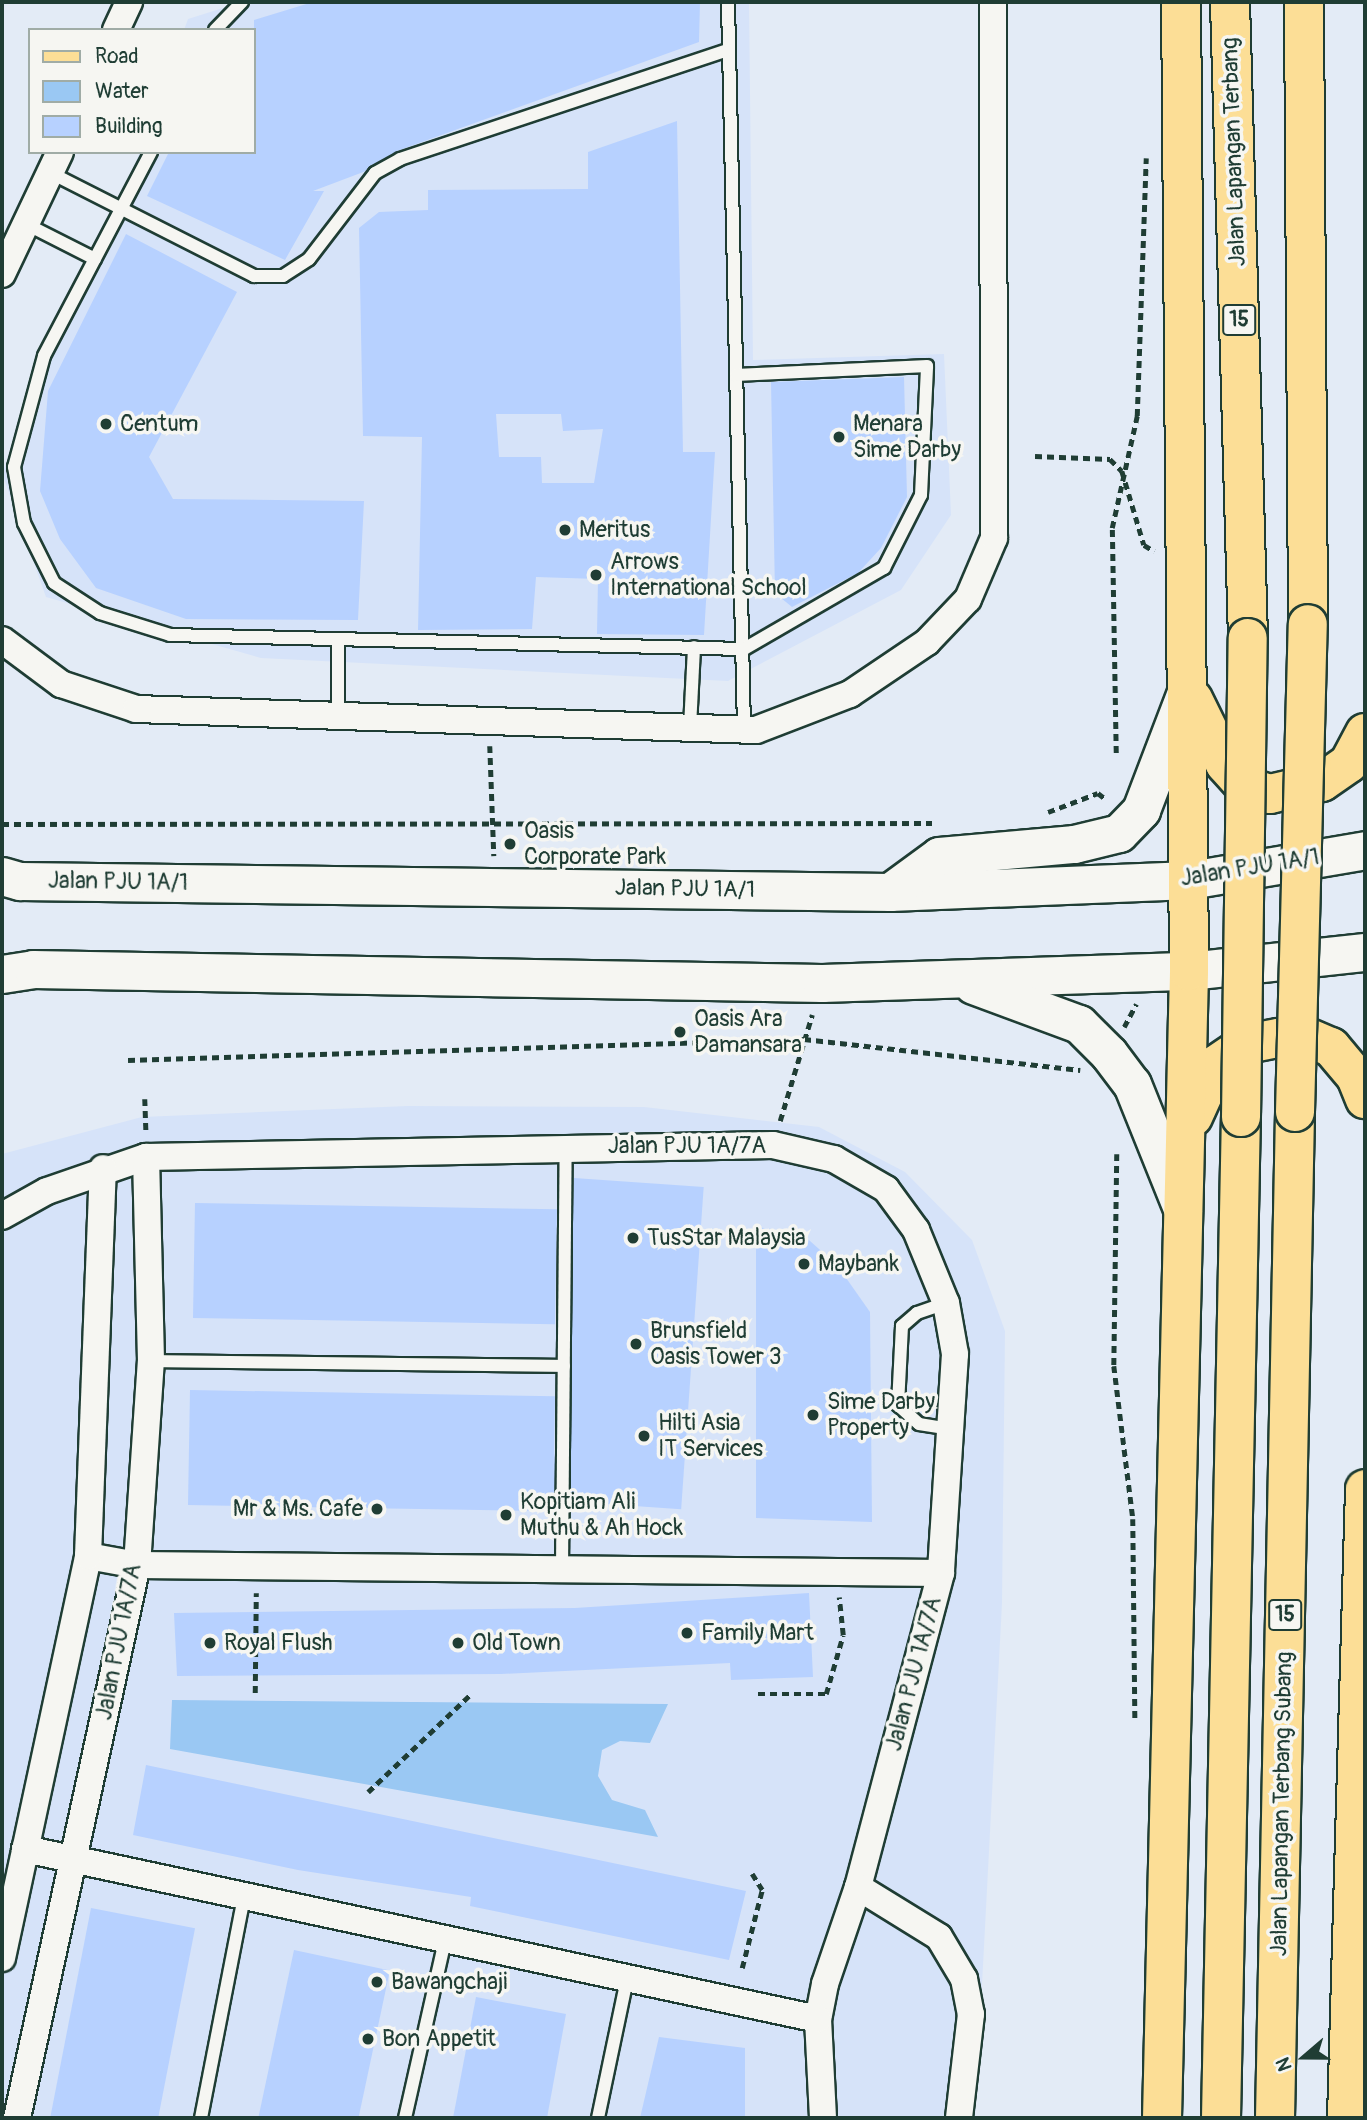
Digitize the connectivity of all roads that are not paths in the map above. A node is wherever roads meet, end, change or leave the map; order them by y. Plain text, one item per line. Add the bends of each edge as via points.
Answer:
1 (129, 2) edge
2 (242, 2) edge
3 (728, 2) edge
4 (993, 2) edge
5 (1181, 2) edge
6 (1230, 2) edge
7 (1304, 2) edge
8 (117, 28) edge
9 (217, 28) edge
10 (727, 50) junction
11 (150, 154) edge
12 (56, 163) edge
13 (120, 210) junction
14 (28, 225) junction
15 (95, 259) junction
16 (2, 274) edge
17 (736, 375) junction
18 (338, 639) junction
19 (2, 640) edge
20 (694, 646) junction
21 (744, 649) junction
22 (1188, 687) junction
23 (338, 715) junction
24 (690, 727) junction
25 (744, 730) junction
26 (1365, 733) edge
27 (1365, 850) edge
28 (2, 876) edge
29 (1189, 880) junction
30 (890, 892) junction
31 (1365, 952) edge
32 (1172, 971) junction
33 (2, 974) edge
34 (953, 978) junction
35 (1365, 1099) edge
36 (1185, 1143) junction
37 (566, 1147) junction
38 (146, 1157) junction
39 (103, 1168) junction
40 (1183, 1212) junction
41 (2, 1216) edge
42 (946, 1303) junction
43 (151, 1361) junction
44 (564, 1366) junction
45 (950, 1429) junction
46 (1365, 1489) edge
47 (88, 1556) junction
48 (137, 1566) junction
49 (562, 1568) junction
50 (941, 1573) junction
51 (25, 1849) junction
52 (73, 1859) junction
53 (858, 1886) junction
54 (244, 1897) junction
55 (445, 1940) junction
56 (2, 1958) edge
57 (628, 1975) junction
58 (818, 2019) junction
59 (17, 2118) edge
60 (201, 2118) edge
61 (405, 2118) edge
62 (598, 2118) edge
63 (823, 2118) edge
64 (959, 2118) edge
65 (1162, 2118) edge
66 (1221, 2118) edge
67 (1275, 2118) edge
68 (1347, 2118) edge

1 - 8 street
2 - 9 lane
3 - 10 lane
4 - 25 street via 994,538 968,599 927,642 850,694
5 - 22 main road
6 - 66 main road, Jalan Lapangan Terbang / 15, bridge via 1248,638
7 - 67 main road, Jalan Lapangan Terbang Subang / 15, bridge via 1308,624
10 - 13 lane via 400,159 375,173 309,259 282,276 254,276
10 - 17 lane
11 - 13 lane
12 - 13 lane
12 - 14 street
13 - 15 lane
14 - 15 lane
14 - 16 street
15 - 18 lane via 44,356 14,467 24,523 54,583 100,614 170,635
17 - 21 lane
17 - 21 lane via 927,366 921,495 884,568
18 - 20 lane
18 - 23 lane
19 - 23 street via 61,684 136,709
20 - 21 lane
20 - 24 lane
21 - 25 lane
22 - 26 main road via 1225,764 1245,786 1270,794 1322,782 1349,763
22 - 29 main road
22 - 30 main road via 1141,810 1119,833 1074,844 939,856
23 - 24 street
24 - 25 street
27 - 29 main road, Jalan PJU 1A/1
28 - 30 main road, Jalan PJU 1A/1 via 20,881
29 - 30 main road, Jalan PJU 1A/1
29 - 32 main road
31 - 32 main road
32 - 34 main road
32 - 36 main road
33 - 34 main road via 33,969 822,983
34 - 40 main road via 1079,1024 1109,1054 1132,1084
35 - 36 main road via 1356,1077 1331,1047 1307,1037 1247,1044 1217,1064
36 - 40 main road
37 - 38 street, Jalan PJU 1A/7A
37 - 42 street, Jalan PJU 1A/7A via 773,1145 834,1159 886,1189 916,1230
37 - 44 lane
38 - 39 street, Jalan PJU 1A/7A
38 - 43 street, Jalan PJU 1A/7A
39 - 41 street, Jalan PJU 1A/7A
39 - 47 street
40 - 65 main road
42 - 45 street, Jalan PJU 1A/7A via 955,1354
42 - 45 lane via 917,1312 902,1326 898,1405 919,1424
43 - 44 lane
43 - 48 street, Jalan PJU 1A/7A
44 - 49 lane
45 - 50 street, Jalan PJU 1A/7A
46 - 68 main road
47 - 48 street
47 - 51 street
48 - 49 street
48 - 52 street, Jalan PJU 1A/7A
49 - 50 street
50 - 53 street, Jalan PJU 1A/7A
51 - 52 street
51 - 56 street
52 - 54 street
52 - 59 street, Jalan PJU 1A/7A
53 - 58 street, Jalan PJU 1A/7A
53 - 64 street via 939,1937 964,1979 971,2014
54 - 55 street
54 - 60 lane
55 - 57 street
55 - 61 lane
57 - 58 street
57 - 62 lane
58 - 63 street, Jalan PJU 1A/7A

